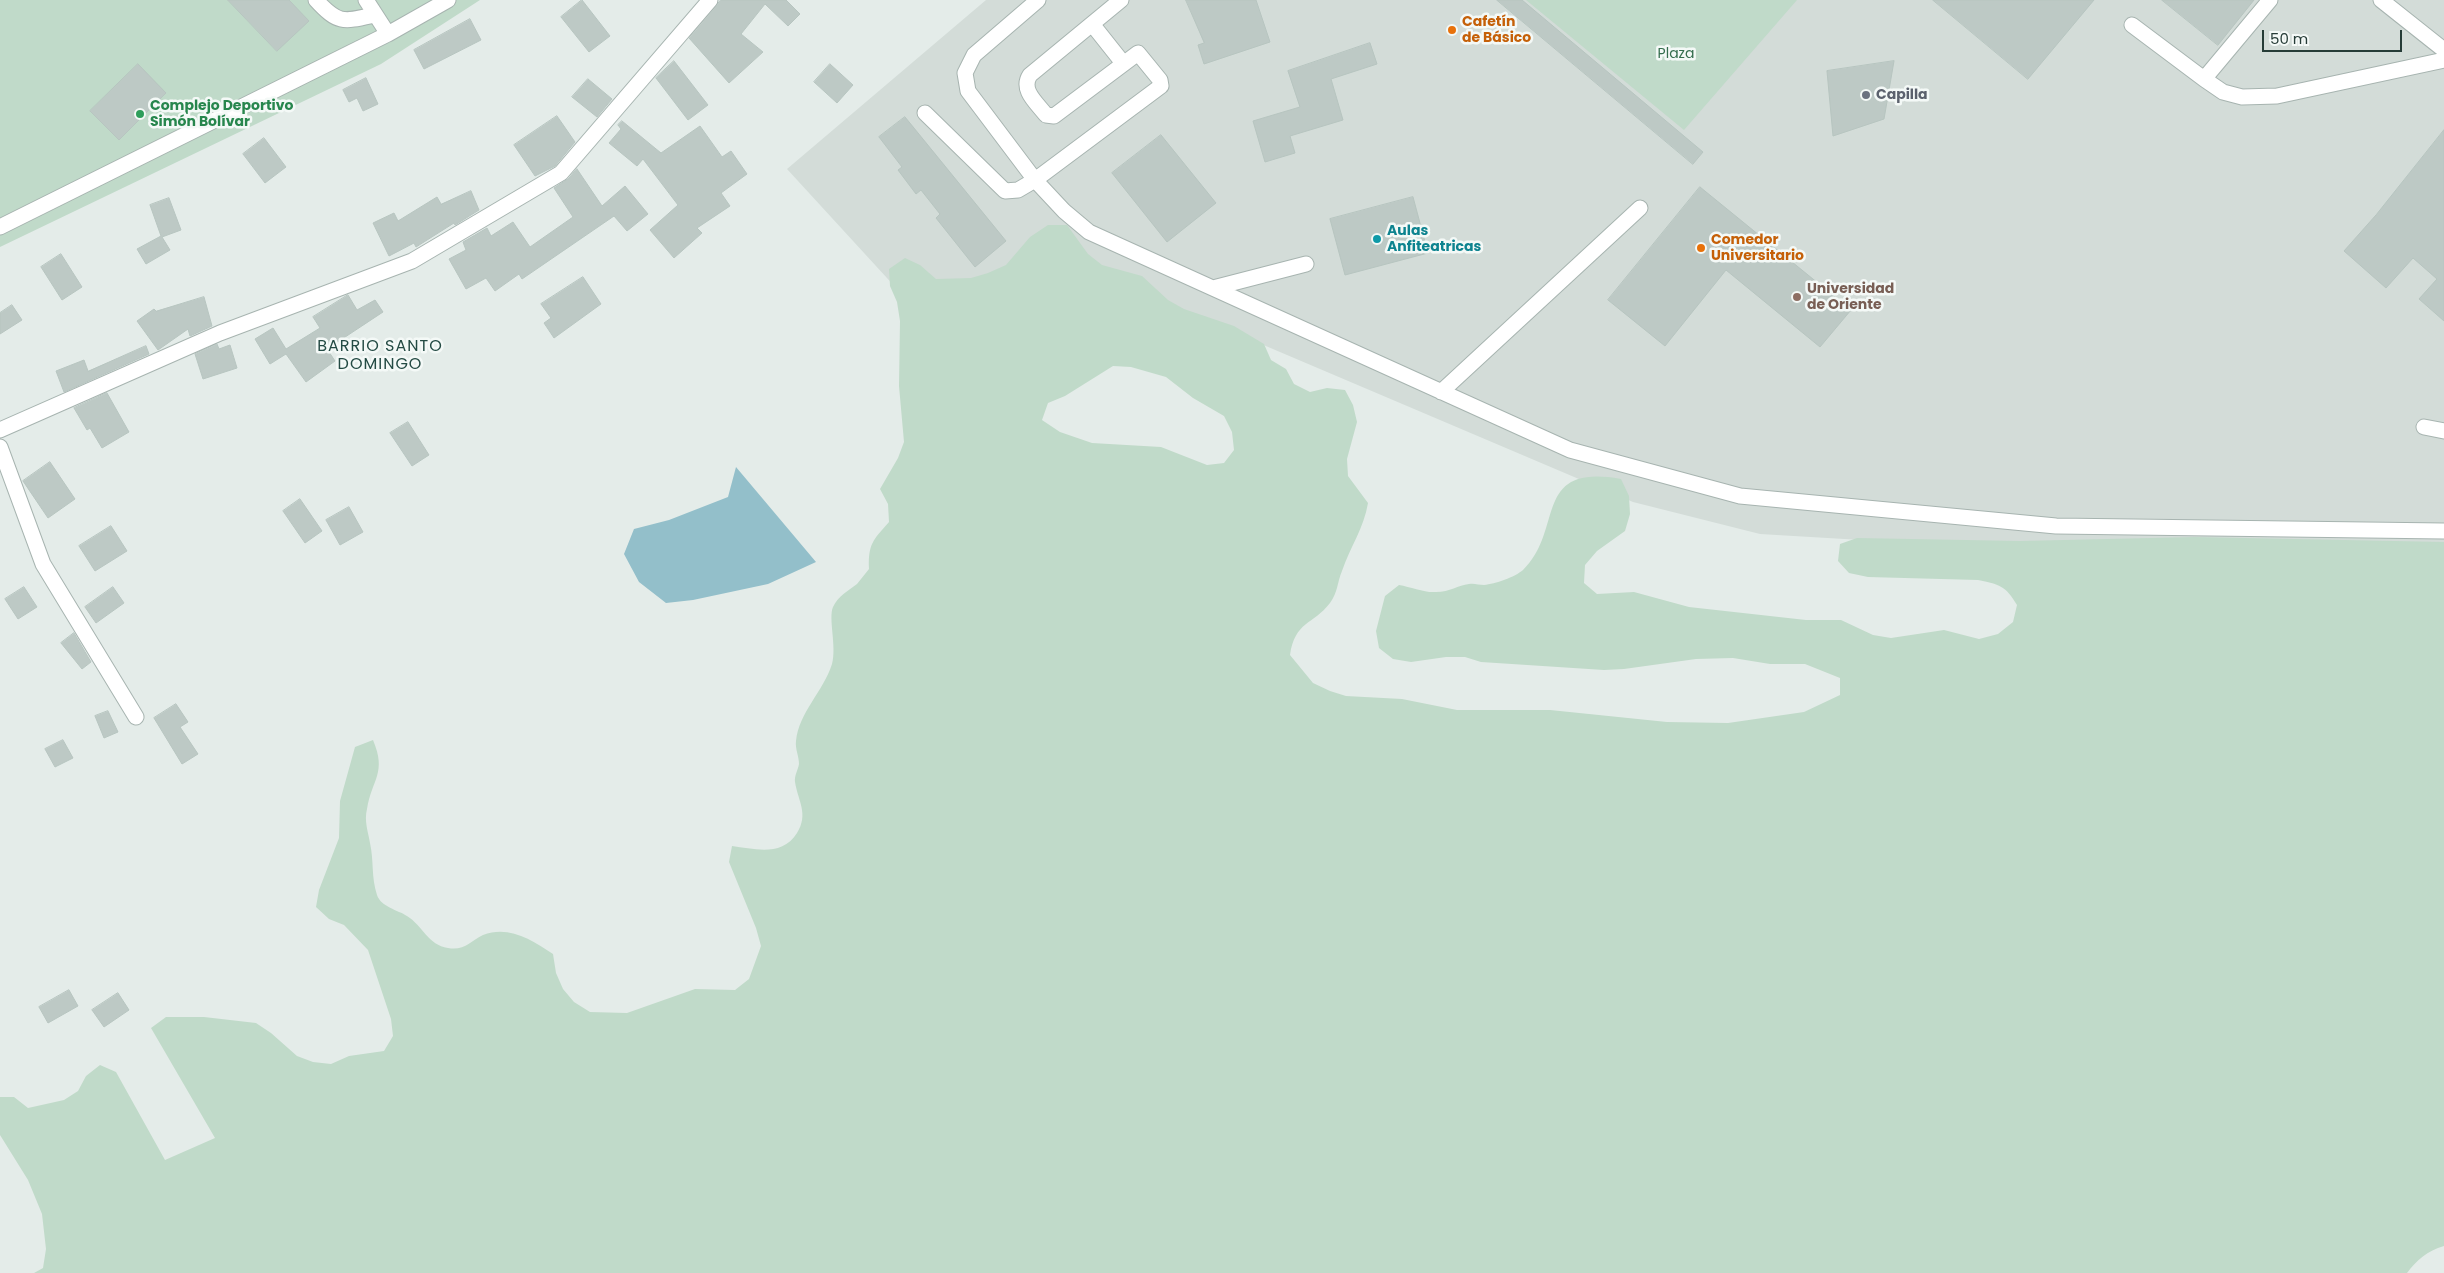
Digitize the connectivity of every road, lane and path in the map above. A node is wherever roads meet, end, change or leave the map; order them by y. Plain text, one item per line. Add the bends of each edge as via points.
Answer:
1 (316, 0) edge
2 (366, 0) edge
3 (448, 0) edge
4 (710, 0) edge
5 (1038, 0) edge
6 (1121, 0) edge
7 (2270, 0) edge
8 (2381, 0) edge
9 (374, 15) junction
10 (1092, 24) junction
11 (2132, 25) dead end
12 (388, 34) junction
13 (2444, 50) edge
14 (2444, 60) edge
15 (1123, 63) junction
16 (2204, 79) junction
17 (925, 113) dead end
18 (1035, 180) junction
19 (1640, 208) dead end
20 (0, 227) edge
21 (1306, 264) dead end
22 (1213, 288) junction
23 (1440, 392) junction
24 (2424, 427) dead end
25 (0, 430) edge
26 (2444, 431) edge
27 (0, 447) edge
28 (2444, 531) edge
29 (136, 717) dead end

1 - 9 street via 336,19 355,20
2 - 9 street
3 - 12 street
4 - 25 street via 561,173 412,262 220,333
5 - 18 street via 974,55 965,73 968,91
6 - 10 street
7 - 16 street
8 - 13 street
9 - 12 street
10 - 15 street
10 - 15 street via 1026,82 1026,89 1046,115 1054,116
11 - 16 street
12 - 20 street
14 - 16 street via 2277,96 2242,97 2223,92
15 - 18 street via 1135,54 1141,54 1161,86
17 - 18 street via 1005,191 1018,190
18 - 22 street via 1064,212 1089,232
19 - 23 street
21 - 22 street
22 - 23 street
23 - 28 street via 1570,450 1740,496 2056,526
24 - 26 street
27 - 29 street via 43,564

